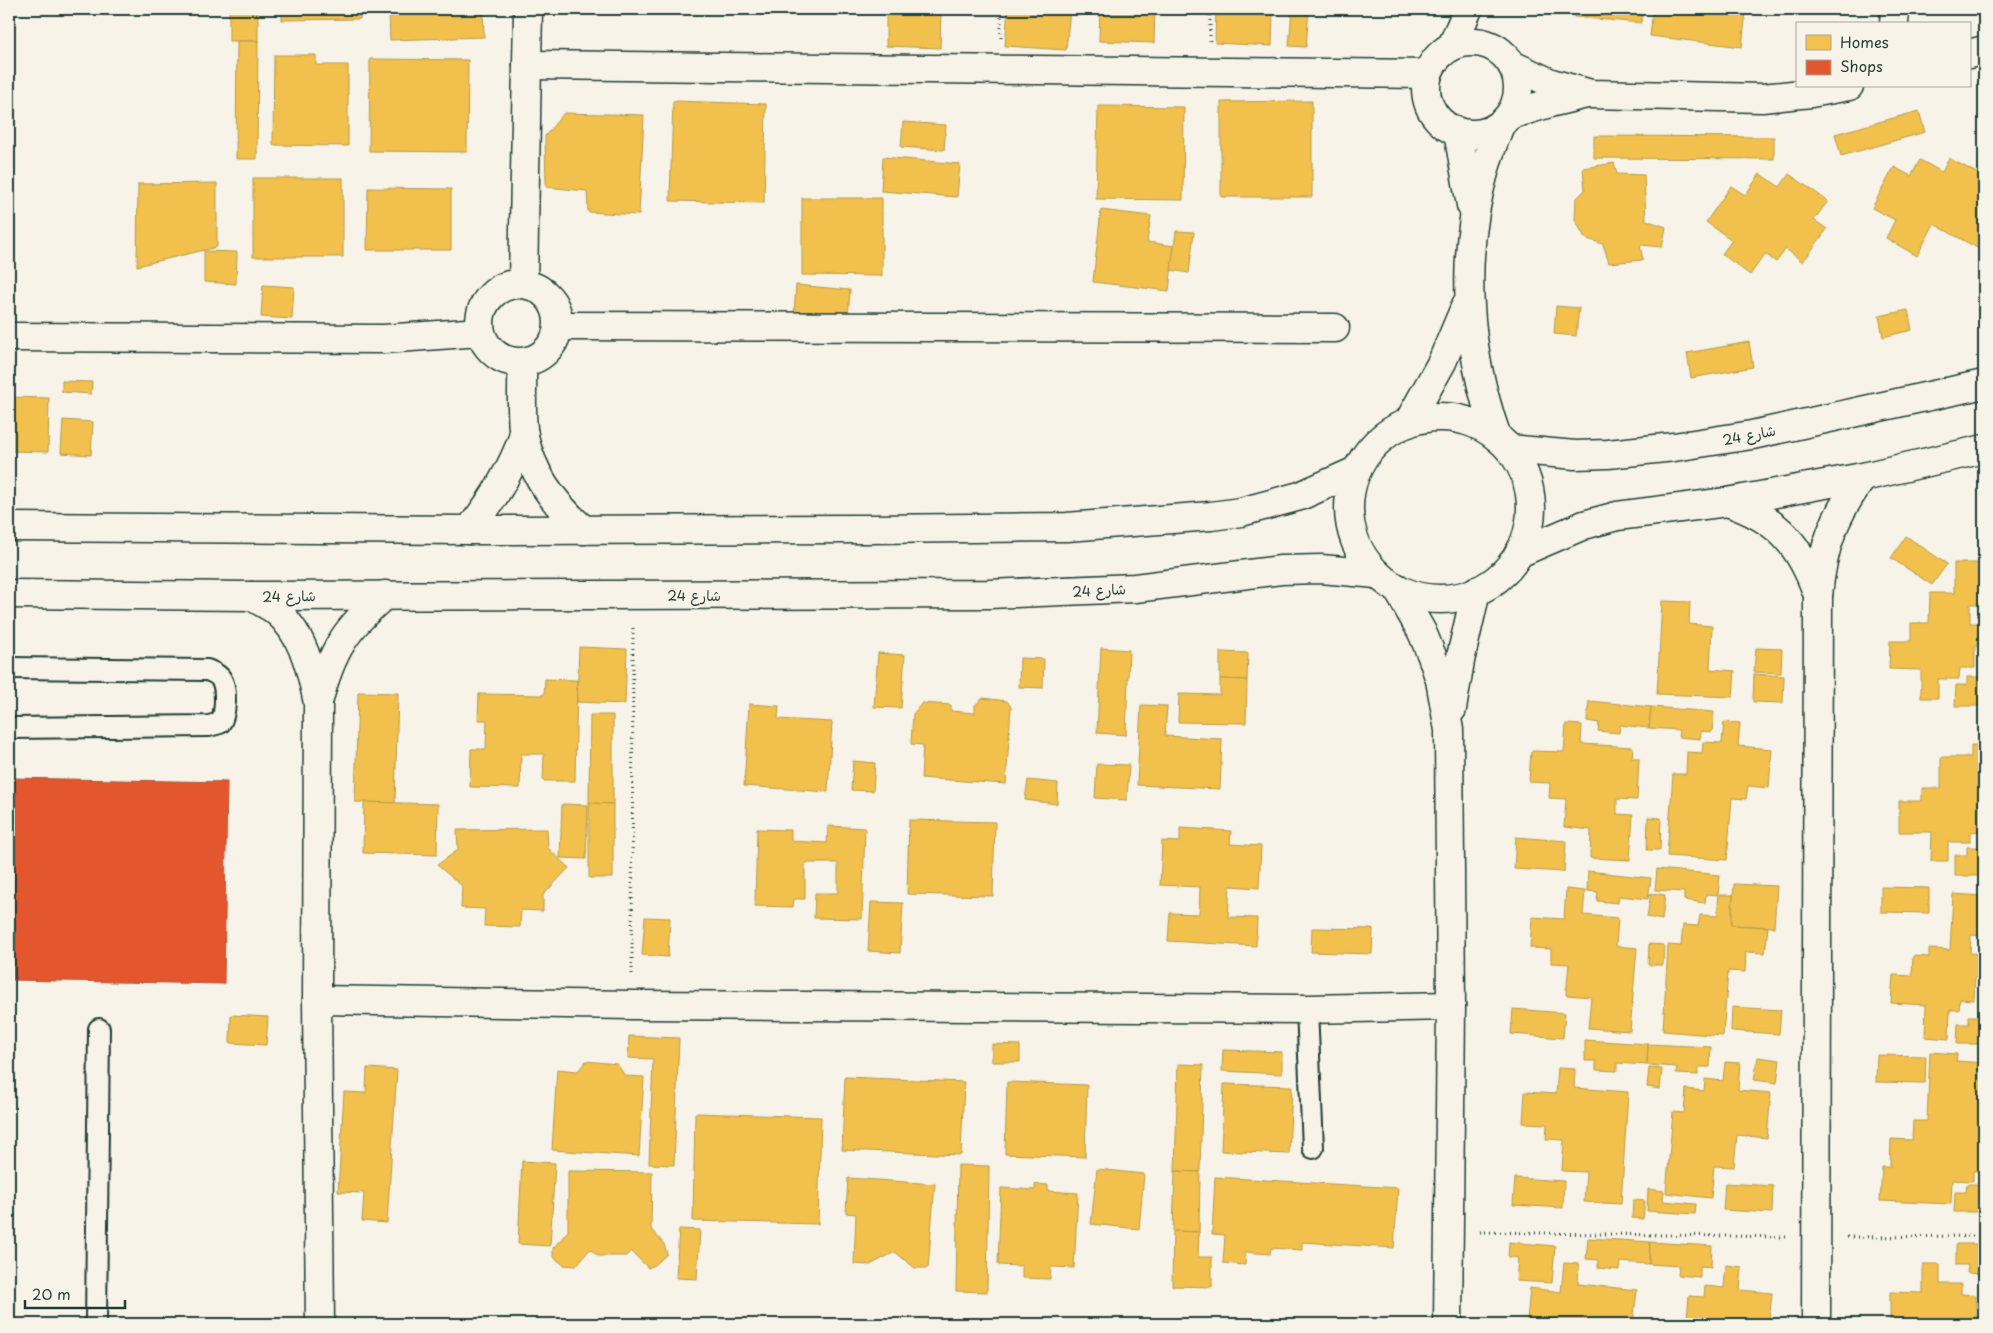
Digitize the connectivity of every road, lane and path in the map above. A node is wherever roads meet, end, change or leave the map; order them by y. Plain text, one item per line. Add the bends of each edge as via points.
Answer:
1 (528, 9) edge
2 (1468, 9) edge
3 (1479, 9) edge
4 (1895, 9) edge
5 (1894, 22) edge
6 (1487, 45) junction
7 (1452, 46) junction
8 (1984, 50) edge
9 (1970, 54) edge
10 (527, 65) junction
11 (1512, 65) junction
12 (1428, 74) junction
13 (1838, 88) edge
14 (1591, 94) junction
15 (1505, 120) junction
16 (1458, 132) junction
17 (1473, 222) junction
18 (523, 284) junction
19 (1469, 299) junction
20 (558, 326) junction
21 (1336, 328) dead end
22 (480, 332) junction
23 (9, 337) edge
24 (522, 362) junction
25 (1984, 384) edge
26 (1408, 423) junction
27 (524, 435) junction
28 (1503, 443) junction
29 (1984, 448) edge
30 (1356, 471) junction
31 (1863, 477) junction
32 (1727, 502) junction
33 (9, 527) edge
34 (469, 530) junction
35 (584, 530) junction
36 (1518, 554) junction
37 (1387, 581) junction
38 (1476, 591) junction
39 (9, 594) edge
40 (385, 595) junction
41 (634, 595) junction
42 (252, 596) junction
43 (1818, 596) junction
44 (9, 668) edge
45 (318, 703) junction
46 (9, 728) edge
47 (1449, 730) junction
48 (317, 1000) junction
49 (632, 1005) junction
50 (1451, 1006) junction
51 (1307, 1009) junction
52 (100, 1029) dead end
53 (1313, 1148) dead end
54 (1450, 1232) junction
55 (1984, 1236) edge
56 (1816, 1238) junction
57 (96, 1324) edge
58 (320, 1324) edge
59 (1448, 1324) edge
60 (1816, 1324) edge

1 - 10 street
2 - 7 street
3 - 6 street
4 - 5 street
6 - 7 street via 1476,42
6 - 11 street via 1502,52
7 - 12 street via 1442,53
8 - 9 street
10 - 12 street
10 - 18 street
11 - 14 street via 1551,83
11 - 15 street via 1518,85 1515,106
12 - 16 street via 1426,95 1434,114 1440,122
13 - 14 street via 1762,98
14 - 15 street via 1550,103
15 - 16 street via 1480,134
15 - 17 street via 1486,165
16 - 17 street
17 - 19 street
18 - 20 street via 542,291 550,299 555,307
18 - 22 street via 502,287 493,293 481,311
19 - 26 street via 1442,362
19 - 28 street via 1471,334 1485,404
20 - 21 street
20 - 24 street via 555,338 542,355
22 - 23 street via 384,339
22 - 24 street via 484,342 500,358
24 - 27 street
25 - 28 street, شارع 24 via 1752,435 1641,452 1575,455
26 - 28 street via 1439,417 1470,422
26 - 30 street via 1377,441
27 - 34 street via 507,476
27 - 35 street via 530,457 544,484 567,515
28 - 36 street via 1521,468 1529,489 1531,511 1527,533
29 - 31 street
30 - 35 street via 1300,496 1241,512 1125,523 952,529
30 - 37 street via 1350,492 1352,529 1362,557
31 - 32 street
31 - 43 street via 1850,494 1830,533
32 - 36 street via 1617,516 1584,525
32 - 43 street via 1763,517 1778,529 1803,559
33 - 34 street
34 - 35 street
36 - 38 street, شارع 24 via 1493,582
37 - 38 street, شارع 24 via 1422,597 1450,598
37 - 41 street, شارع 24 via 1321,569 1281,570 1135,588 1062,592
37 - 47 street via 1422,632 1432,656
38 - 47 street
39 - 42 street, شارع 24
40 - 41 street, شارع 24
40 - 42 street, شارع 24
40 - 45 street via 347,631 330,662
41 - 49 path
42 - 45 street via 275,610 292,628 313,676
43 - 56 street
44 - 46 lane via 207,670 224,684 225,713 220,723 209,726
45 - 48 street
47 - 50 street
48 - 49 street
48 - 58 street
49 - 51 street
50 - 51 street
50 - 54 street
51 - 53 lane
52 - 57 lane
54 - 56 path
54 - 59 street
55 - 56 path
56 - 60 street

